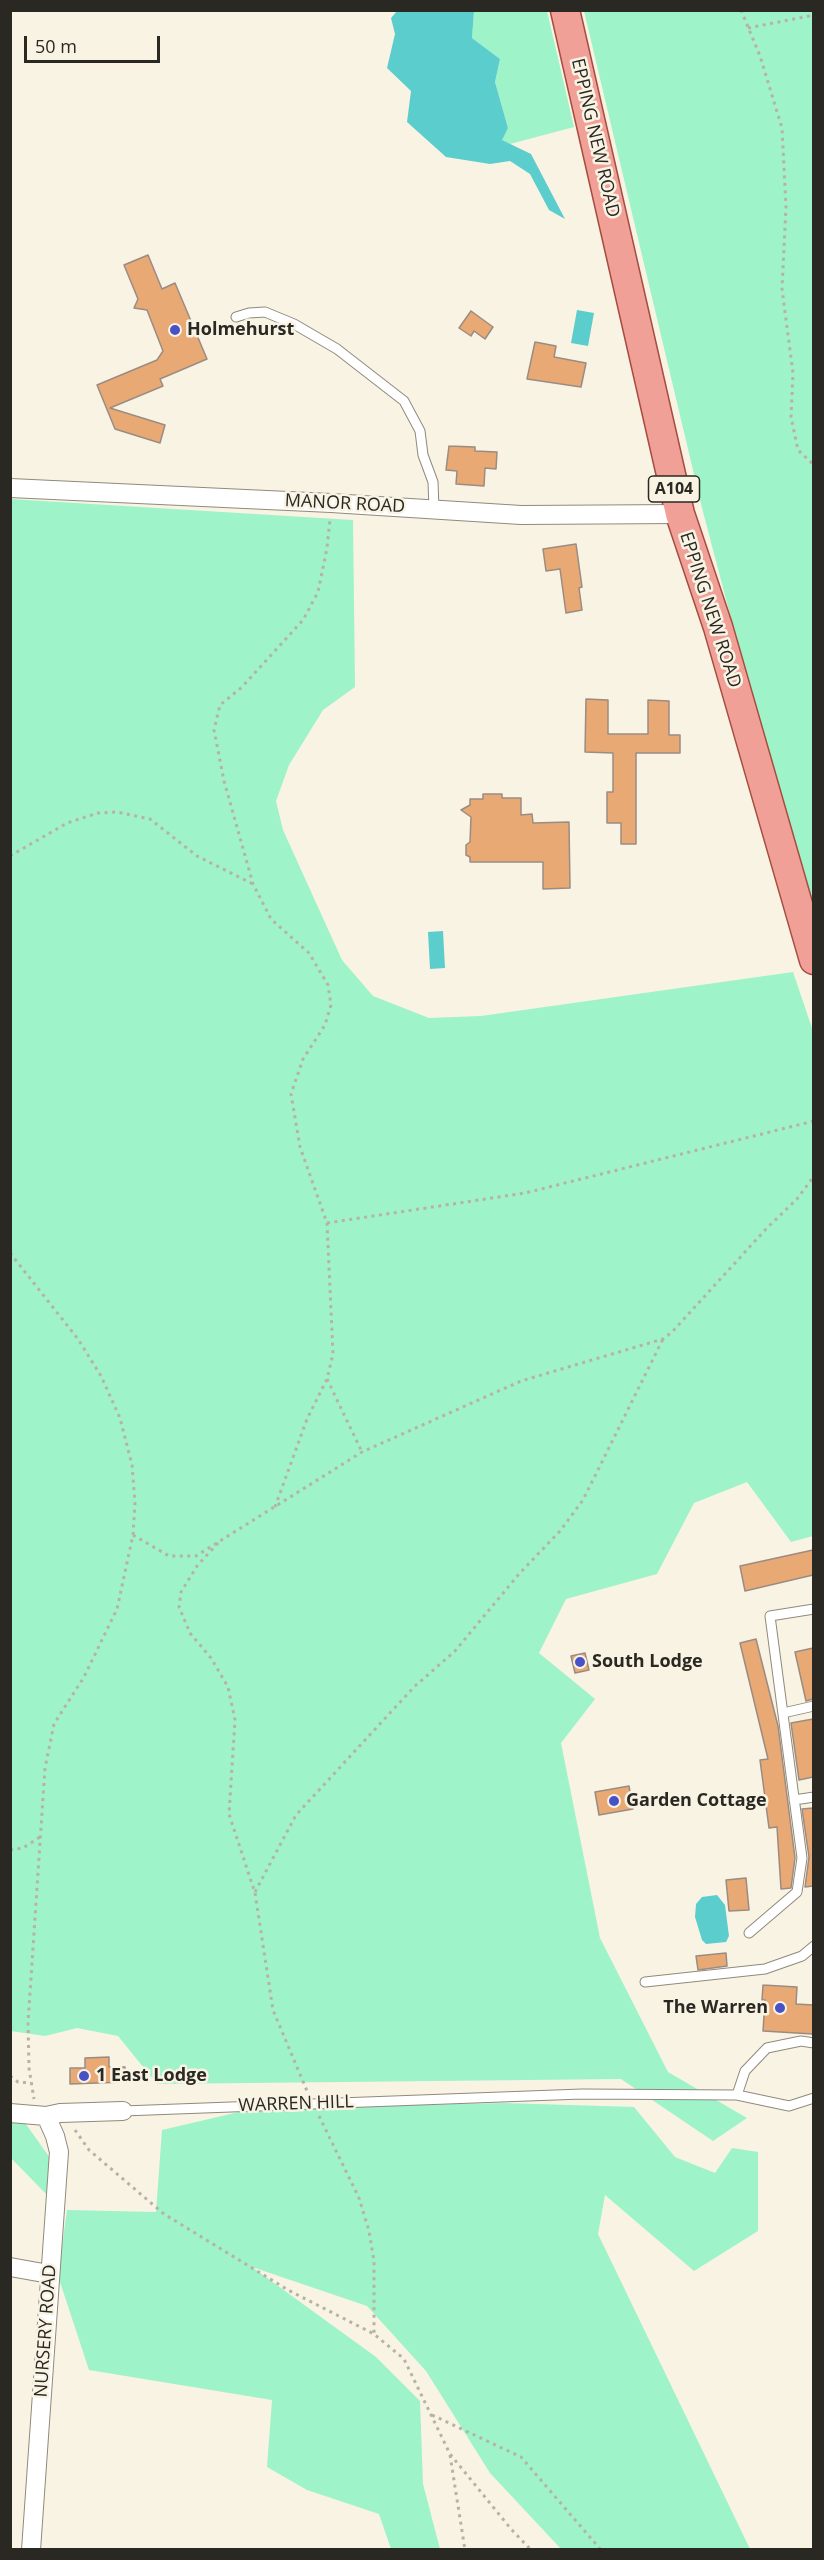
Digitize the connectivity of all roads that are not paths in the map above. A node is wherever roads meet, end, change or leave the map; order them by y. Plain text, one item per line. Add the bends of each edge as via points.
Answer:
1 (565, 10) edge
2 (236, 317) dead end
3 (10, 488) edge
4 (434, 509) junction
5 (680, 514) junction
6 (813, 960) edge
7 (813, 1609) edge
8 (813, 1706) edge
9 (783, 1713) junction
10 (813, 1797) edge
11 (795, 1800) junction
12 (749, 1933) dead end
13 (813, 1946) edge
14 (645, 1983) dead end
15 (813, 2043) edge
16 (737, 2095) junction
17 (813, 2098) edge
18 (123, 2110) joint
19 (10, 2113) edge
20 (48, 2114) junction
21 (10, 2267) edge
22 (49, 2274) junction
23 (31, 2550) edge

1 - 5 main road, EPPING NEW ROAD / A104
2 - 4 lane via 265,312 294,324 337,349 404,401 420,431 423,455 433,482
3 - 4 street, MANOR ROAD
4 - 5 street, MANOR ROAD via 521,514
5 - 6 main road, EPPING NEW ROAD / A104 via 718,627
7 - 9 lane via 770,1616
8 - 9 lane
9 - 11 lane
10 - 11 lane
11 - 12 lane via 802,1858 797,1892
13 - 14 lane via 802,1956 765,1969
15 - 16 lane via 801,2041 767,2048 745,2071
16 - 17 lane, WARREN HILL via 789,2106
16 - 18 lane, WARREN HILL via 582,2094
18 - 20 street, WARREN HILL
19 - 20 street, WARREN HILL
20 - 22 street, NURSERY ROAD via 59,2152
21 - 22 street
22 - 23 street, NURSERY ROAD

